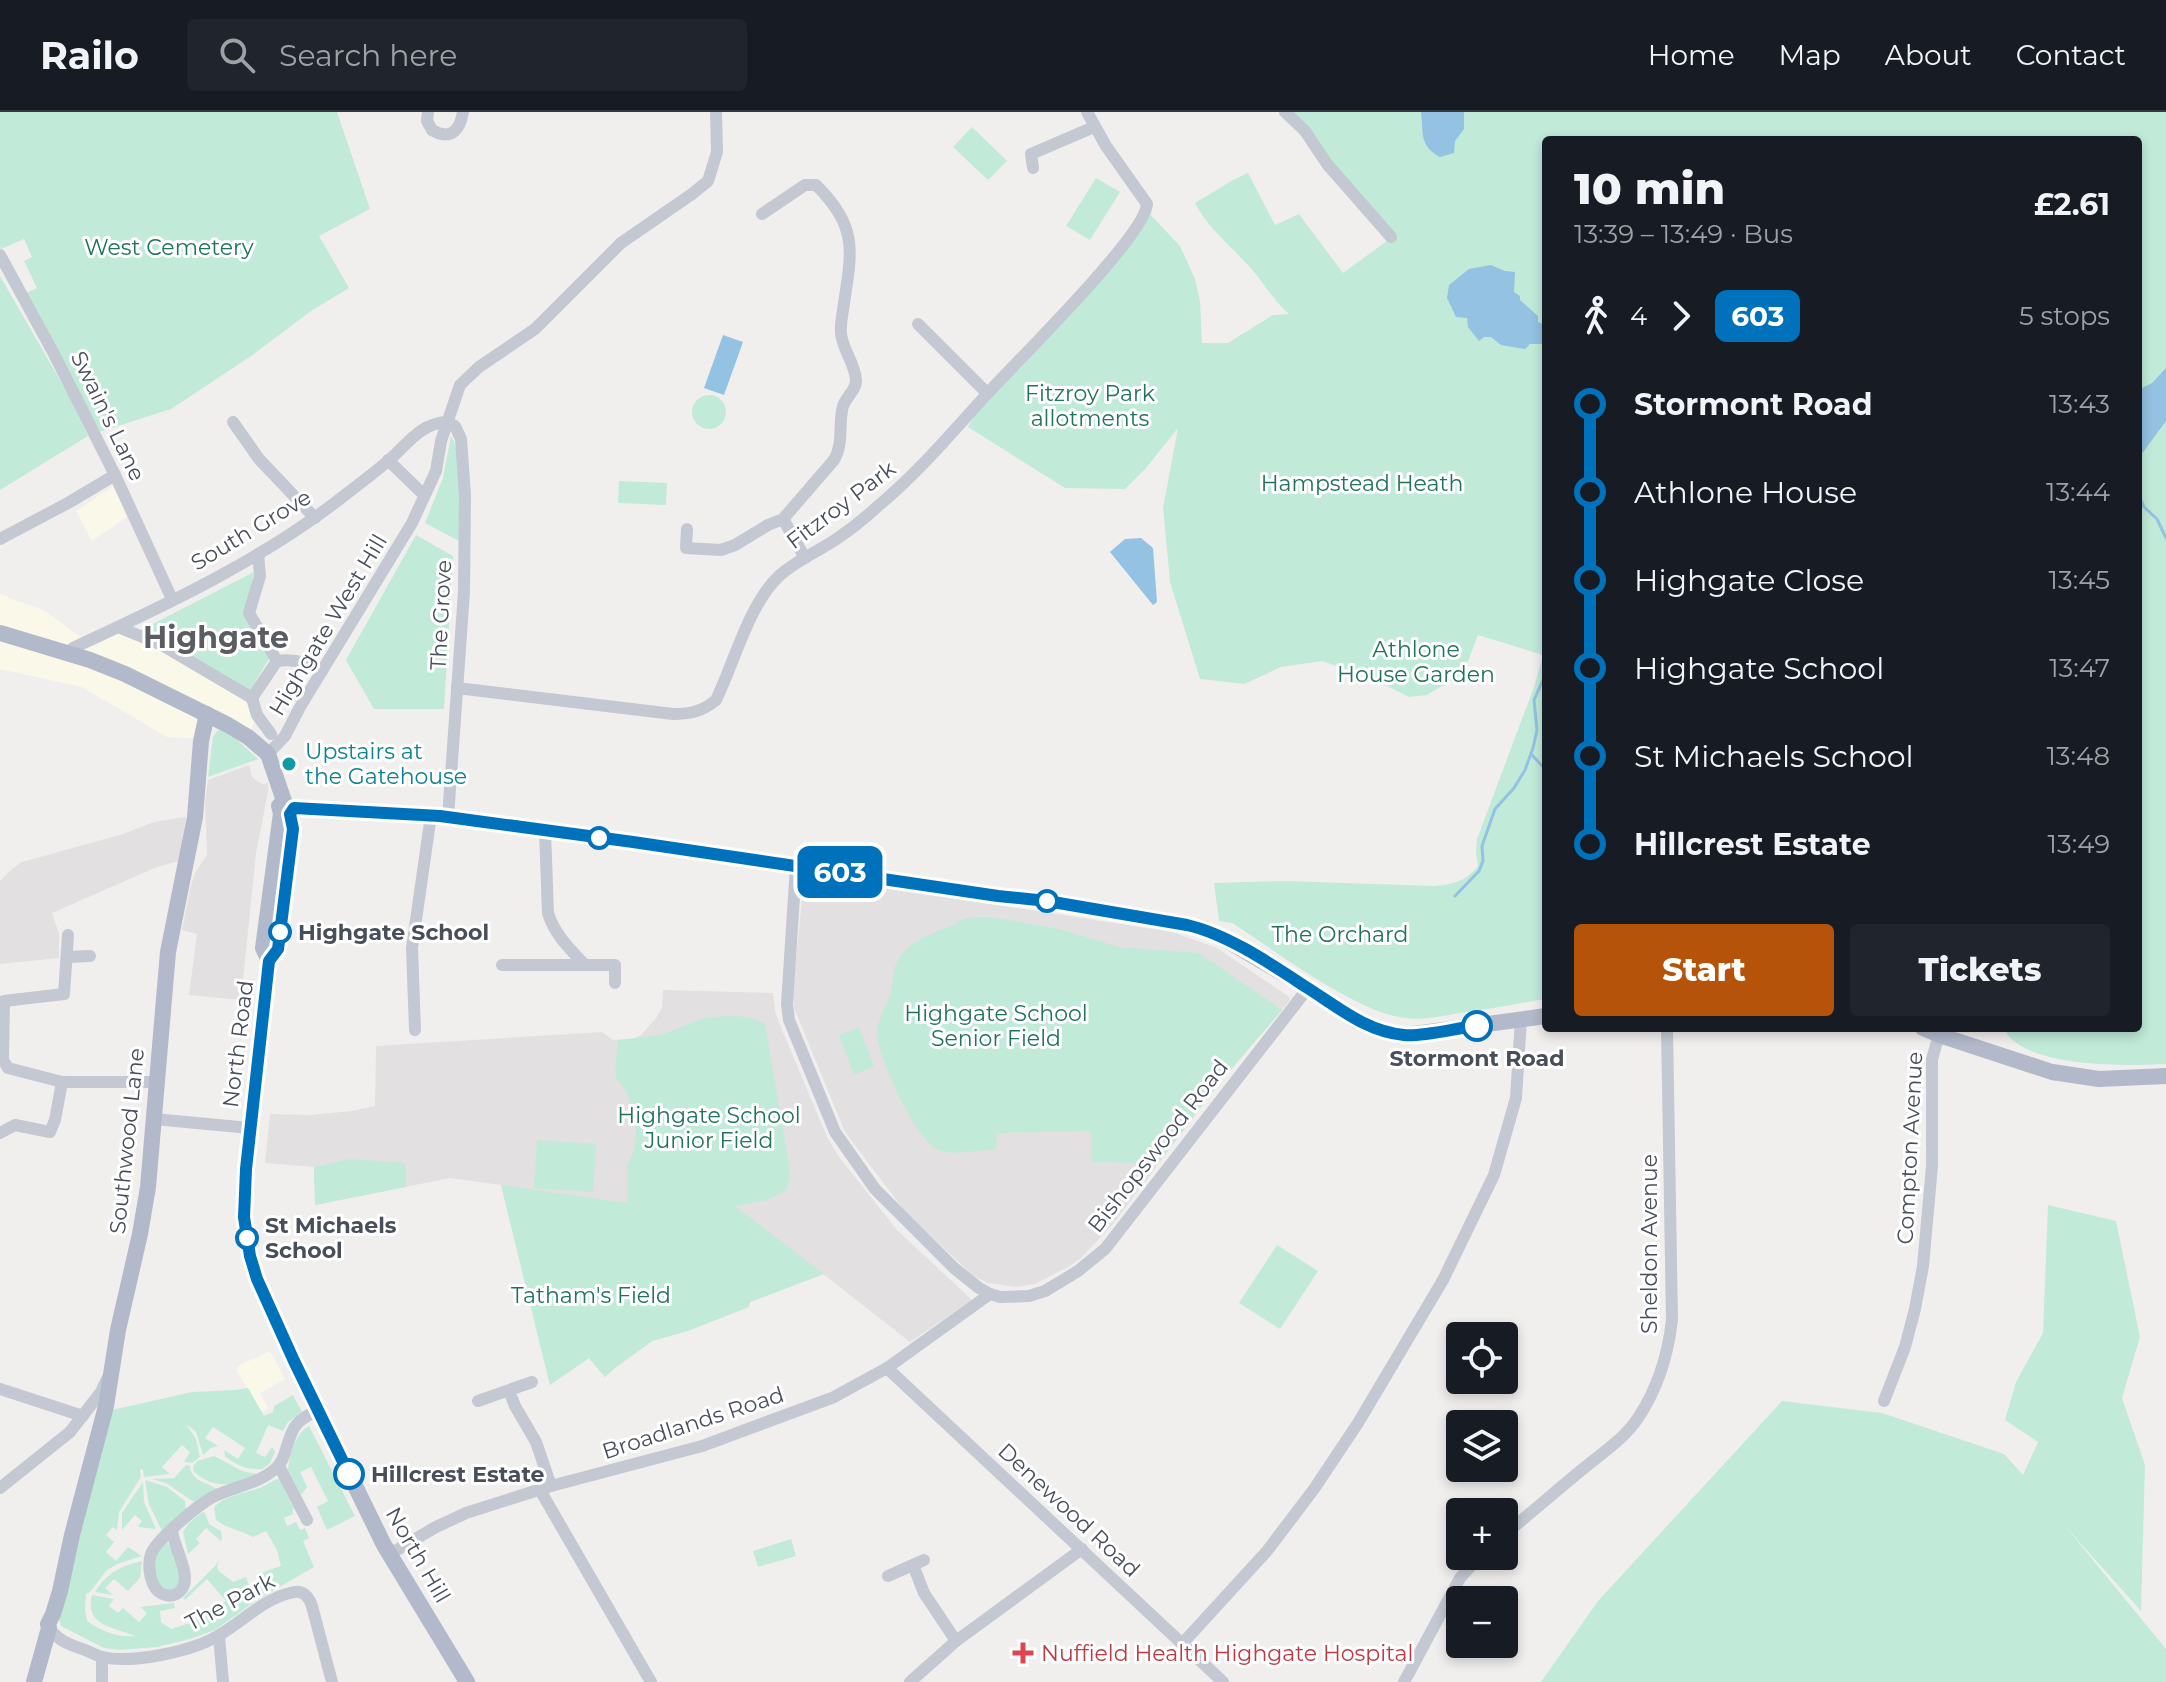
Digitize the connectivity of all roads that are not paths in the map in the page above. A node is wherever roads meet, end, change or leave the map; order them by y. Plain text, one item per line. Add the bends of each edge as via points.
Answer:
1 (428, 112) edge
2 (463, 112) edge
3 (716, 112) edge
4 (1087, 112) edge
5 (1285, 112) edge
6 (1094, 127) junction
7 (1033, 168) dead end
8 (762, 214) dead end
9 (1391, 237) dead end
10 (0, 255) edge
11 (918, 324) dead end
12 (987, 393) junction
13 (233, 422) dead end
14 (447, 422) junction
15 (388, 460) junction
16 (115, 475) junction
17 (424, 495) junction
18 (315, 518) junction
19 (783, 519) junction
20 (687, 529) dead end
21 (0, 539) edge
22 (258, 554) junction
23 (805, 558) junction
24 (172, 599) junction
25 (118, 627) junction
26 (0, 633) edge
27 (105, 633) junction
28 (70, 654) junction
29 (90, 660) junction
30 (277, 661) junction
31 (322, 671) junction
32 (457, 688) junction
33 (252, 698) junction
34 (207, 714) junction
35 (271, 734) dead end
36 (268, 754) junction
37 (287, 809) junction
38 (440, 816) junction
39 (545, 831) junction
40 (796, 866) junction
41 (68, 935) dead end
42 (90, 956) dead end
43 (67, 957) junction
44 (502, 965) dead end
45 (585, 965) junction
46 (615, 983) dead end
47 (1308, 988) junction
48 (64, 994) junction
49 (2, 1001) edge
50 (63, 1008) dead end
51 (1542, 1016) edge
52 (1521, 1019) junction
53 (415, 1030) dead end
54 (1667, 1032) edge
55 (1931, 1032) edge
56 (4, 1068) edge
57 (2166, 1076) edge
58 (62, 1082) junction
59 (156, 1082) junction
60 (154, 1119) junction
61 (250, 1128) junction
62 (0, 1133) edge
63 (990, 1294) junction
64 (294, 1361) joint
65 (887, 1368) junction
66 (111, 1369) junction
67 (532, 1382) dead end
68 (0, 1389) edge
69 (509, 1391) junction
70 (478, 1401) dead end
71 (1884, 1401) dead end
72 (317, 1410) junction
73 (83, 1416) junction
74 (279, 1466) junction
75 (0, 1488) edge
76 (546, 1488) junction
77 (307, 1520) dead end
78 (1518, 1523) edge
79 (172, 1530) junction
80 (1082, 1549) junction
81 (390, 1554) junction
82 (1467, 1570) edge
83 (888, 1576) dead end
84 (51, 1621) junction
85 (219, 1636) junction
86 (956, 1641) junction
87 (1182, 1644) junction
88 (102, 1657) junction
89 (34, 1682) edge
90 (102, 1682) edge
91 (223, 1682) edge
92 (332, 1682) edge
93 (467, 1682) edge
94 (651, 1682) edge
95 (910, 1682) edge
96 (1223, 1682) edge
97 (1404, 1682) edge

1 - 2 street via 432,130 446,135 459,127
3 - 14 street, Highgate West Hill via 717,152 708,181 621,243 535,329 468,376
4 - 6 street, Fitzroy Park
5 - 9 street
6 - 7 street via 1031,154
6 - 12 street, Fitzroy Park via 1147,211 1078,298
8 - 19 street via 805,185 816,185 839,213 851,252 841,334 857,382 843,408 839,451
10 - 16 street, Swain's Lane
11 - 12 street
12 - 23 street, Fitzroy Park via 911,478 837,539
13 - 18 street via 259,459
14 - 15 street, South Grove via 435,422 413,436
14 - 17 street, Highgate West Hill via 436,471
14 - 32 street, The Grove via 461,439 465,495
15 - 17 street
15 - 18 street, South Grove
16 - 21 street
16 - 24 street, Swain's Lane
17 - 31 street, Highgate West Hill
18 - 22 street, South Grove
19 - 20 street via 721,550 686,548
19 - 23 street
22 - 24 street, South Grove
22 - 30 street via 260,576 249,613
23 - 32 street, Fitzroy Park via 779,576 764,595 716,700 696,712 673,714
24 - 25 street, South Grove
25 - 27 street, South Grove
25 - 33 street via 162,645
26 - 28 main road
27 - 28 street, South Grove
27 - 29 street
28 - 29 main road
29 - 34 main road
30 - 31 street via 302,661
30 - 33 street
31 - 36 street, Highgate West Hill via 285,736
32 - 38 street, The Grove
33 - 35 street
34 - 36 main road
34 - 59 main road, Southwood Lane via 195,817 168,952
36 - 37 main road, North Road
37 - 38 main road
37 - 61 main road, North Road via 293,829 278,949 269,961
38 - 39 main road
38 - 53 street, The Grove via 412,948
39 - 40 main road
39 - 45 street via 550,922
40 - 47 main road via 1205,929
40 - 63 street via 787,1014 828,1118 891,1208
41 - 43 street
42 - 43 street
43 - 48 street
44 - 45 street
45 - 46 street via 615,965
47 - 52 main road via 1357,1021 1407,1035
47 - 63 street, Bishopswood Road via 1105,1249 1045,1291 1013,1298
48 - 49 street
48 - 50 street
49 - 56 street
51 - 52 main road
52 - 87 street via 1516,1098 1494,1175 1443,1280 1314,1489 1267,1551
54 - 78 street, Sheldon Avenue via 1672,1320 1663,1366 1637,1420
55 - 57 main road via 2052,1072 2099,1079
55 - 71 street, Compton Avenue via 1932,1166 1923,1266 1905,1347
56 - 58 street
58 - 59 street
58 - 62 street via 50,1132 15,1125
59 - 60 main road, Southwood Lane
60 - 61 street
60 - 66 main road, Southwood Lane via 140,1234
61 - 64 main road, North Road via 244,1217 250,1256
63 - 65 street, Broadlands Road
64 - 72 main road, North Hill
65 - 76 street, Broadlands Road via 834,1397 735,1435
65 - 80 street, Denewood Road
66 - 73 street
66 - 84 main road, Southwood Lane
67 - 69 street
68 - 73 street
69 - 70 street
69 - 76 street via 536,1442
72 - 74 street via 297,1424
72 - 81 main road, North Hill
73 - 75 street
74 - 77 street
74 - 79 street via 255,1482 206,1501
76 - 81 street, Broadlands Road via 466,1513
76 - 94 street
79 - 79 street via 185,1576 183,1588 168,1596 154,1588 149,1571 152,1552
80 - 86 street
80 - 87 street, Denewood Road
81 - 93 main road, North Hill
82 - 97 street
83 - 86 street via 918,1562 924,1593
84 - 88 street, The Park via 55,1637
84 - 89 main road, Southwood Lane
85 - 88 street, The Park via 157,1655
85 - 91 street
85 - 92 street, The Park via 260,1607 290,1592 303,1592 312,1606
86 - 95 street
87 - 96 street, Denewood Road
88 - 90 street

